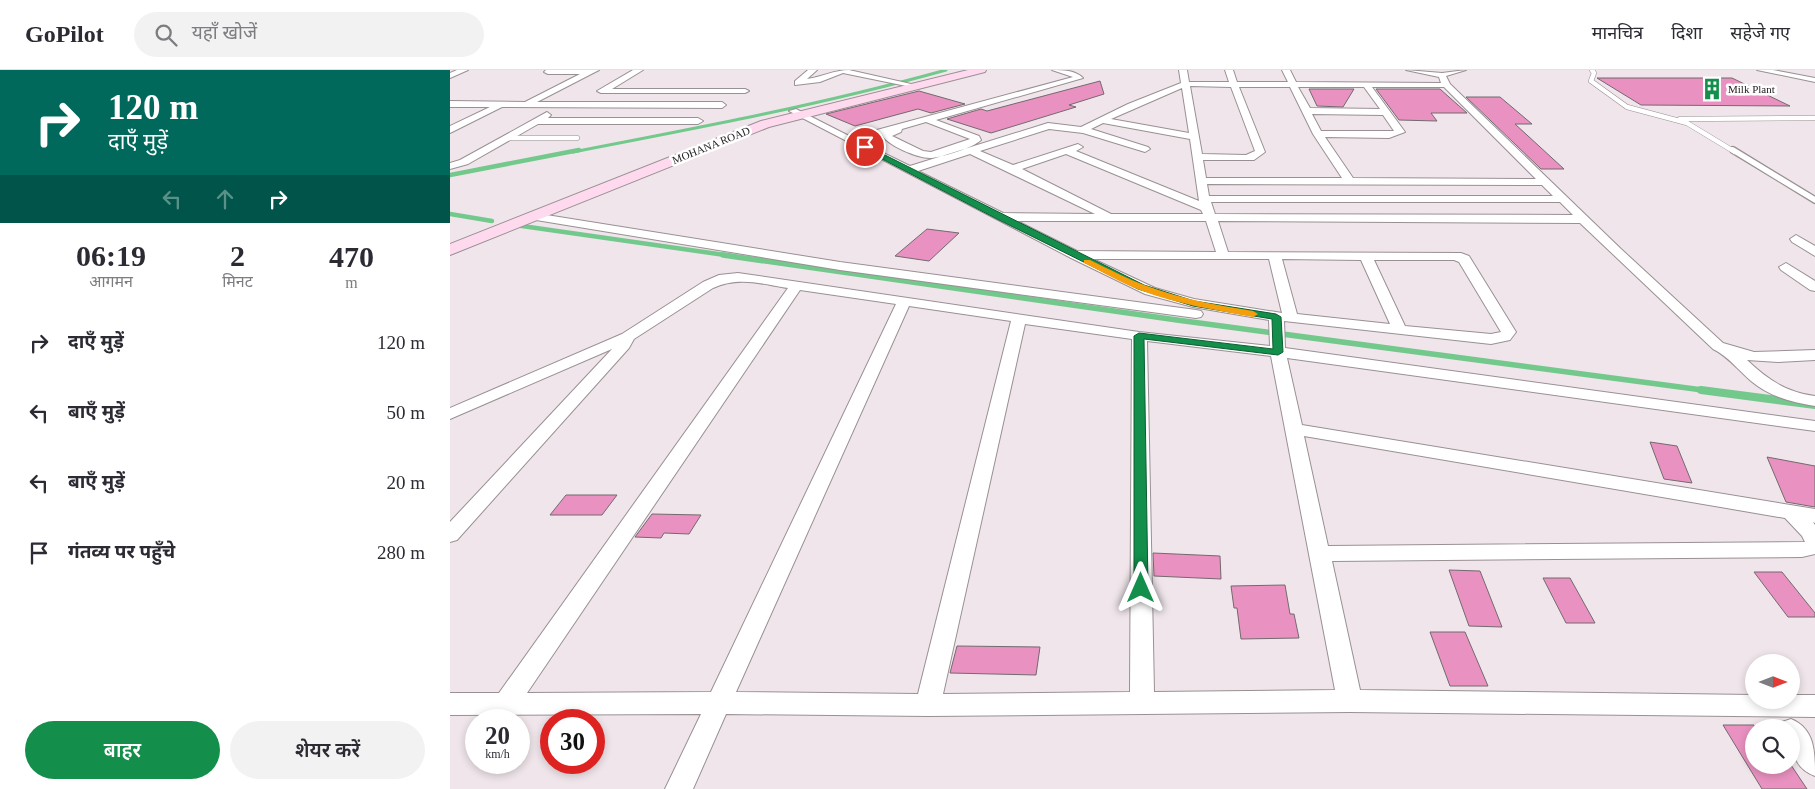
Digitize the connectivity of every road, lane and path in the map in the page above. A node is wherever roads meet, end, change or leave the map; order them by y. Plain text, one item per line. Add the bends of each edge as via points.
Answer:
1 (464, 70) edge
2 (550, 70) edge
3 (639, 70) edge
4 (813, 70) edge
5 (844, 70) edge
6 (968, 70) edge
7 (981, 70) edge
8 (1056, 70) edge
9 (1183, 70) edge
10 (1229, 70) edge
11 (1286, 70) edge
12 (1410, 70) edge
13 (1462, 70) edge
14 (1592, 70) edge
15 (1760, 70) edge
16 (593, 71) edge
17 (450, 76) edge
18 (1444, 80) junction
19 (1815, 80) edge
20 (1233, 83) junction
21 (1293, 83) junction
22 (907, 84) junction
23 (1185, 84) junction
24 (1366, 84) junction
25 (601, 91) junction
26 (745, 91) dead end
27 (451, 105) edge
28 (501, 105) junction
29 (525, 105) junction
30 (564, 105) junction
31 (577, 105) junction
32 (722, 105) dead end
33 (1307, 111) junction
34 (796, 112) junction
35 (1387, 112) junction
36 (1815, 118) edge
37 (1678, 119) junction
38 (1101, 120) junction
39 (537, 121) junction
40 (698, 121) dead end
41 (929, 121) junction
42 (450, 130) edge
43 (1080, 130) junction
44 (1318, 134) junction
45 (1104, 137) junction
46 (506, 138) junction
47 (577, 138) dead end
48 (1194, 138) junction
49 (851, 140) junction
50 (1145, 149) dead end
51 (970, 150) junction
52 (1067, 151) junction
53 (1197, 157) junction
54 (450, 166) edge
55 (1013, 169) junction
56 (909, 170) junction
57 (1201, 181) junction
58 (1350, 182) junction
59 (1544, 182) junction
60 (1562, 199) junction
61 (1815, 200) edge
62 (1207, 208) junction
63 (1109, 216) junction
64 (534, 217) junction
65 (999, 217) junction
66 (1583, 219) junction
67 (1796, 239) dead end
68 (450, 242) edge
69 (450, 250) edge
70 (1815, 252) edge
71 (1076, 255) junction
72 (1223, 255) junction
73 (1274, 255) junction
74 (1365, 255) junction
75 (1786, 267) dead end
76 (797, 285) junction
77 (1815, 287) edge
78 (904, 302) junction
79 (1019, 318) junction
80 (1282, 320) junction
81 (1400, 330) junction
82 (1139, 336) junction
83 (627, 337) junction
84 (1278, 349) junction
85 (1730, 352) junction
86 (1815, 354) edge
87 (1815, 401) edge
88 (450, 414) edge
89 (1815, 426) edge
90 (1293, 429) junction
91 (1791, 512) junction
92 (1815, 516) edge
93 (450, 535) edge
94 (1320, 554) junction
95 (1350, 701) junction
96 (718, 703) junction
97 (450, 704) edge
98 (505, 704) junction
99 (1142, 704) junction
100 (928, 705) junction
101 (1745, 706) edge
102 (1800, 706) edge
103 (1815, 706) edge
104 (1800, 743) edge
105 (1815, 764) edge
106 (679, 789) edge

1 - 17 street
2 - 16 street via 548,72
3 - 25 street
4 - 5 street via 798,83
5 - 22 street
6 - 22 street, MOHANA ROAD
7 - 22 street, MOHANA ROAD
8 - 41 street via 1079,78
9 - 23 street
10 - 20 street
11 - 21 street
12 - 18 street
13 - 18 street
14 - 37 lane via 1591,81 1621,105
15 - 19 street
16 - 29 street
18 - 24 street
18 - 59 street
20 - 21 street
20 - 23 street
20 - 53 street via 1260,152 1246,158
21 - 24 street
21 - 33 street
22 - 34 street, MOHANA ROAD
23 - 38 street
23 - 48 street
24 - 35 street
25 - 26 street
25 - 31 street
27 - 28 street
28 - 29 street
28 - 42 street
29 - 30 street
30 - 31 street
30 - 39 street
31 - 32 street
33 - 35 street
33 - 44 street
34 - 49 street
34 - 64 street, MOHANA ROAD
34 - 68 street, MOHANA ROAD via 716,137
35 - 44 street via 1400,130 1398,134
36 - 37 lane
37 - 61 lane
38 - 43 street
38 - 48 street
39 - 40 street
39 - 46 street
41 - 41 street via 976,138 976,140 924,155 886,135
41 - 49 street
43 - 45 street
43 - 51 street via 1048,126
44 - 58 street
45 - 50 street
45 - 52 street
46 - 47 lane
46 - 54 street via 464,162
48 - 53 street
49 - 56 street
51 - 55 street
51 - 56 street
52 - 55 street
52 - 62 street
53 - 57 street
55 - 63 street
56 - 65 street
57 - 58 street
57 - 62 street
58 - 59 street
59 - 60 street
60 - 62 street
60 - 66 street
62 - 63 street
62 - 66 street
62 - 72 street
63 - 65 street
64 - 69 street, MOHANA ROAD
64 - 80 street via 840,266
65 - 71 street
66 - 85 street via 1718,346
67 - 70 street
71 - 72 street
71 - 80 street via 1132,284 1161,294
72 - 73 street
73 - 74 street
73 - 80 street
74 - 81 street
74 - 81 street via 1461,257 1509,332 1505,337 1491,339
75 - 77 street
76 - 78 street
76 - 83 street via 744,277 724,278
76 - 98 street
78 - 79 street
78 - 96 street
79 - 82 street
79 - 100 street
80 - 81 street
80 - 84 street
82 - 84 street
82 - 99 street
83 - 88 street
83 - 93 street via 624,345
84 - 89 street
84 - 90 street
85 - 86 street via 1769,358
85 - 87 street via 1767,387
90 - 91 street
90 - 94 street
91 - 92 street
91 - 94 street via 1811,533 1815,542 1812,547 1802,550
94 - 95 street
95 - 99 street
95 - 101 street
96 - 98 street
96 - 100 street
96 - 106 street
97 - 98 street
99 - 100 street
102 - 103 street
104 - 105 street

